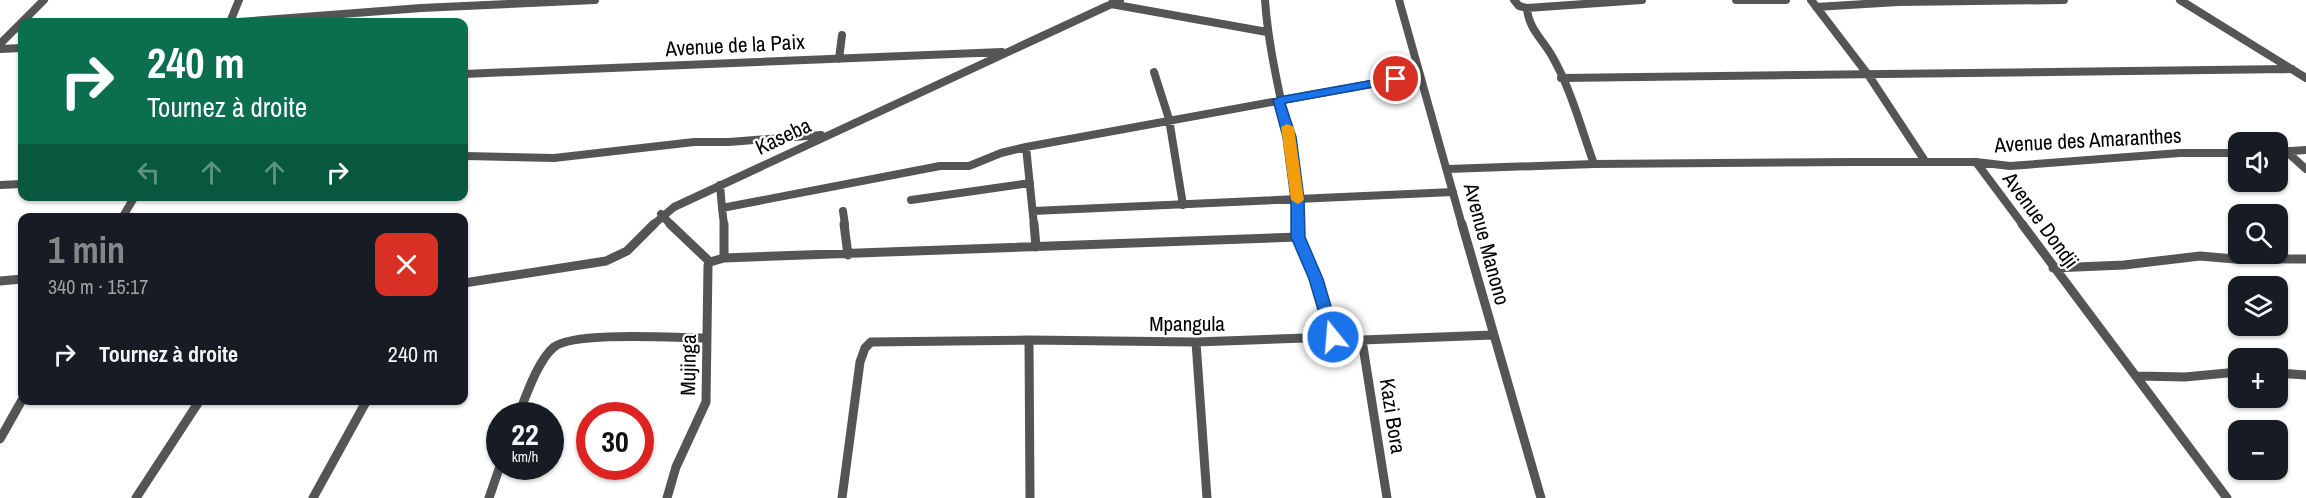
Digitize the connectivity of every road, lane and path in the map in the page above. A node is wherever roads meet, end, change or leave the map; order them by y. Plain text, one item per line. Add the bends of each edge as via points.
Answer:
1 (44, 0) edge
2 (239, 0) edge
3 (595, 0) edge
4 (1120, 0) edge
5 (1265, 0) edge
6 (1399, 0) edge
7 (1514, 0) edge
8 (1642, 0) edge
9 (1736, 0) edge
10 (1786, 0) edge
11 (2064, 0) edge
12 (2180, 0) edge
13 (1603, 1) edge
14 (1111, 4) junction
15 (1814, 4) edge
16 (1527, 8) junction
17 (26, 18) edge
18 (232, 18) edge
19 (291, 18) edge
20 (18, 26) edge
21 (1267, 32) junction
22 (842, 35) dead end
23 (0, 44) edge
24 (18, 48) edge
25 (0, 49) edge
26 (1008, 51) junction
27 (839, 58) junction
28 (2292, 69) junction
29 (1154, 72) dead end
30 (468, 74) edge
31 (1420, 75) junction
32 (1869, 76) junction
33 (1562, 78) junction
34 (2306, 78) edge
35 (1279, 100) junction
36 (1169, 119) junction
37 (828, 134) junction
38 (1026, 147) junction
39 (2306, 150) edge
40 (2288, 152) joint
41 (2228, 153) edge
42 (468, 156) edge
43 (1925, 161) junction
44 (1976, 162) junction
45 (1594, 164) junction
46 (1448, 169) junction
47 (2306, 169) edge
48 (1030, 183) junction
49 (18, 184) edge
50 (0, 185) edge
51 (720, 185) junction
52 (1454, 192) junction
53 (1298, 199) junction
54 (911, 200) dead end
55 (1184, 205) junction
56 (722, 208) junction
57 (843, 211) dead end
58 (1033, 211) junction
59 (661, 214) junction
60 (1298, 237) junction
61 (1036, 247) junction
62 (848, 255) junction
63 (723, 258) junction
64 (2306, 259) edge
65 (710, 262) junction
66 (2053, 267) junction
67 (18, 279) edge
68 (0, 281) edge
69 (468, 282) edge
70 (1493, 335) junction
71 (1333, 337) junction
72 (706, 338) junction
73 (1029, 340) junction
74 (1362, 340) junction
75 (1196, 342) junction
76 (2228, 373) edge
77 (2288, 374) edge
78 (2306, 375) edge
79 (2137, 376) junction
80 (523, 402) edge
81 (19, 405) edge
82 (197, 405) edge
83 (364, 405) edge
84 (0, 439) edge
85 (495, 480) edge
86 (136, 498) edge
87 (313, 498) edge
88 (489, 498) edge
89 (667, 498) edge
90 (842, 498) edge
91 (1030, 498) edge
92 (1207, 498) edge
93 (1387, 498) edge
94 (1541, 498) edge
95 (2227, 498) edge

1 - 17 street
2 - 18 street
3 - 19 street
4 - 14 street, Kaseba
5 - 21 street
6 - 31 street, Avenue Manono
7 - 16 street
8 - 13 street
9 - 10 street
11 - 15 street
12 - 28 street
13 - 16 street
14 - 21 street
14 - 26 street, Kaseba
15 - 32 street
16 - 33 street via 1533,29
20 - 23 street
21 - 35 street
22 - 27 street
24 - 25 street
26 - 27 street, Avenue de la Paix
26 - 37 street, Kaseba
27 - 30 street, Avenue de la Paix
28 - 32 street
28 - 34 street
29 - 36 street
31 - 35 street
31 - 46 street, Avenue Manono
32 - 33 street
32 - 43 street
33 - 45 street
35 - 36 street
35 - 53 street via 1290,137
36 - 38 street
36 - 55 street
37 - 42 street via 694,142 554,158
37 - 51 street, Kaseba
38 - 48 street
38 - 56 street via 969,166 940,166
39 - 40 street
40 - 47 street
41 - 44 street, Avenue des Amaranthes via 2173,153 2010,166
43 - 44 street, Avenue Dondji
43 - 45 street, Avenue Dondji
44 - 66 street, Avenue Dondji
45 - 46 street, Avenue Dondji
46 - 52 street, Avenue Manono
48 - 54 street
48 - 58 street
49 - 50 street
51 - 56 street
51 - 59 street, Kaseba
52 - 53 street
52 - 70 street, Avenue Manono
53 - 55 street
53 - 60 street
55 - 58 street
56 - 63 street
57 - 62 street
58 - 61 street
59 - 65 street
59 - 69 street, Kaseba via 637,244 616,258
60 - 61 street
60 - 71 street via 1316,279
61 - 62 street
62 - 63 street
63 - 65 street
64 - 66 street via 2200,256 2124,265
65 - 72 street, Mujinga
66 - 79 street, Avenue Dondji
67 - 68 street
70 - 74 street, Mpangula
70 - 94 street, Avenue Manono
71 - 74 street, Mpangula
71 - 75 street, Mpangula
72 - 80 street via 563,341 548,356
72 - 89 street, Mujinga via 706,402 676,467
73 - 75 street, Mpangula
73 - 90 street, Mpangula via 868,344 860,362
73 - 91 street
74 - 93 street, Kazi Bora
75 - 92 street
76 - 79 street
77 - 78 street
79 - 95 street, Avenue Dondji
81 - 84 street
82 - 86 street
83 - 87 street
85 - 88 street

